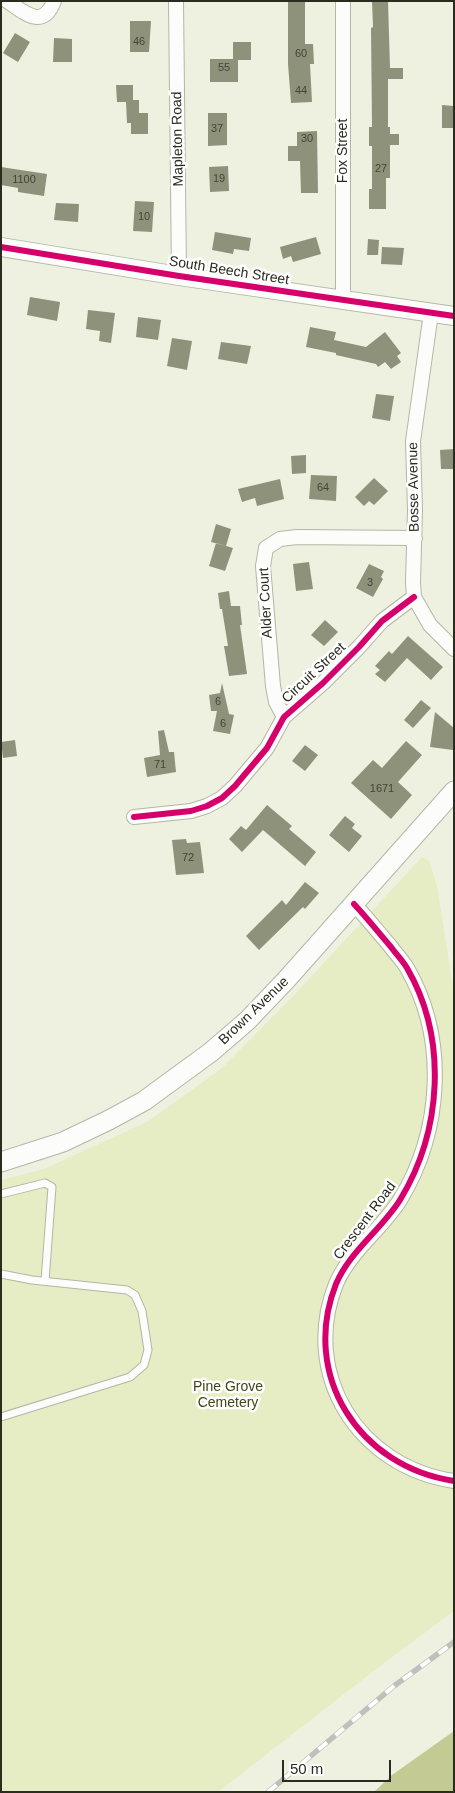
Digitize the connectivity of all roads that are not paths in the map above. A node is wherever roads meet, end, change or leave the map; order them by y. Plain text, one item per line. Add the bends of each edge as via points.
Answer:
1 (8, 1) edge
2 (54, 1) edge
3 (176, 1) edge
4 (343, 1) edge
5 (1, 247) edge
6 (179, 276) junction
7 (343, 300) junction
8 (431, 313) junction
9 (454, 316) edge
10 (415, 538) junction
11 (414, 597) junction
12 (454, 649) edge
13 (284, 718) junction
14 (454, 791) edge
15 (134, 817) dead end
16 (354, 904) junction
17 (1, 1162) edge
18 (1, 1194) edge
19 (1, 1274) edge
20 (45, 1281) junction
21 (1, 1417) edge
22 (454, 1481) edge

1 - 2 street via 29,16 41,17 50,12
3 - 6 street, Mapleton Road
4 - 7 street, Fox Street
5 - 6 street, South Beech Street
6 - 7 street, South Beech Street
7 - 8 street, South Beech Street
8 - 9 street, South Beech Street
8 - 10 street, Bosse Avenue via 412,441
10 - 11 street, Bosse Avenue
10 - 13 street, Alder Court via 297,537 280,539 266,548 263,566 273,686
11 - 12 street, Bosse Avenue via 430,625
11 - 13 street, Circuit Street via 382,621 323,683
13 - 15 street, Circuit Street via 267,748 222,798 191,811
14 - 16 main road, Brown Avenue
16 - 17 main road, Brown Avenue via 247,1021 175,1079 109,1120 63,1142
16 - 22 street, Crescent Road via 407,968 417,990 431,1037 434,1090 427,1140 415,1171 399,1201 354,1254 331,1298 327,1323 328,1364 331,1380 346,1411 378,1449 405,1467
18 - 20 lane via 45,1184 52,1187
19 - 20 lane
20 - 21 lane via 127,1290 134,1295 142,1311 148,1350 144,1366 130,1377

